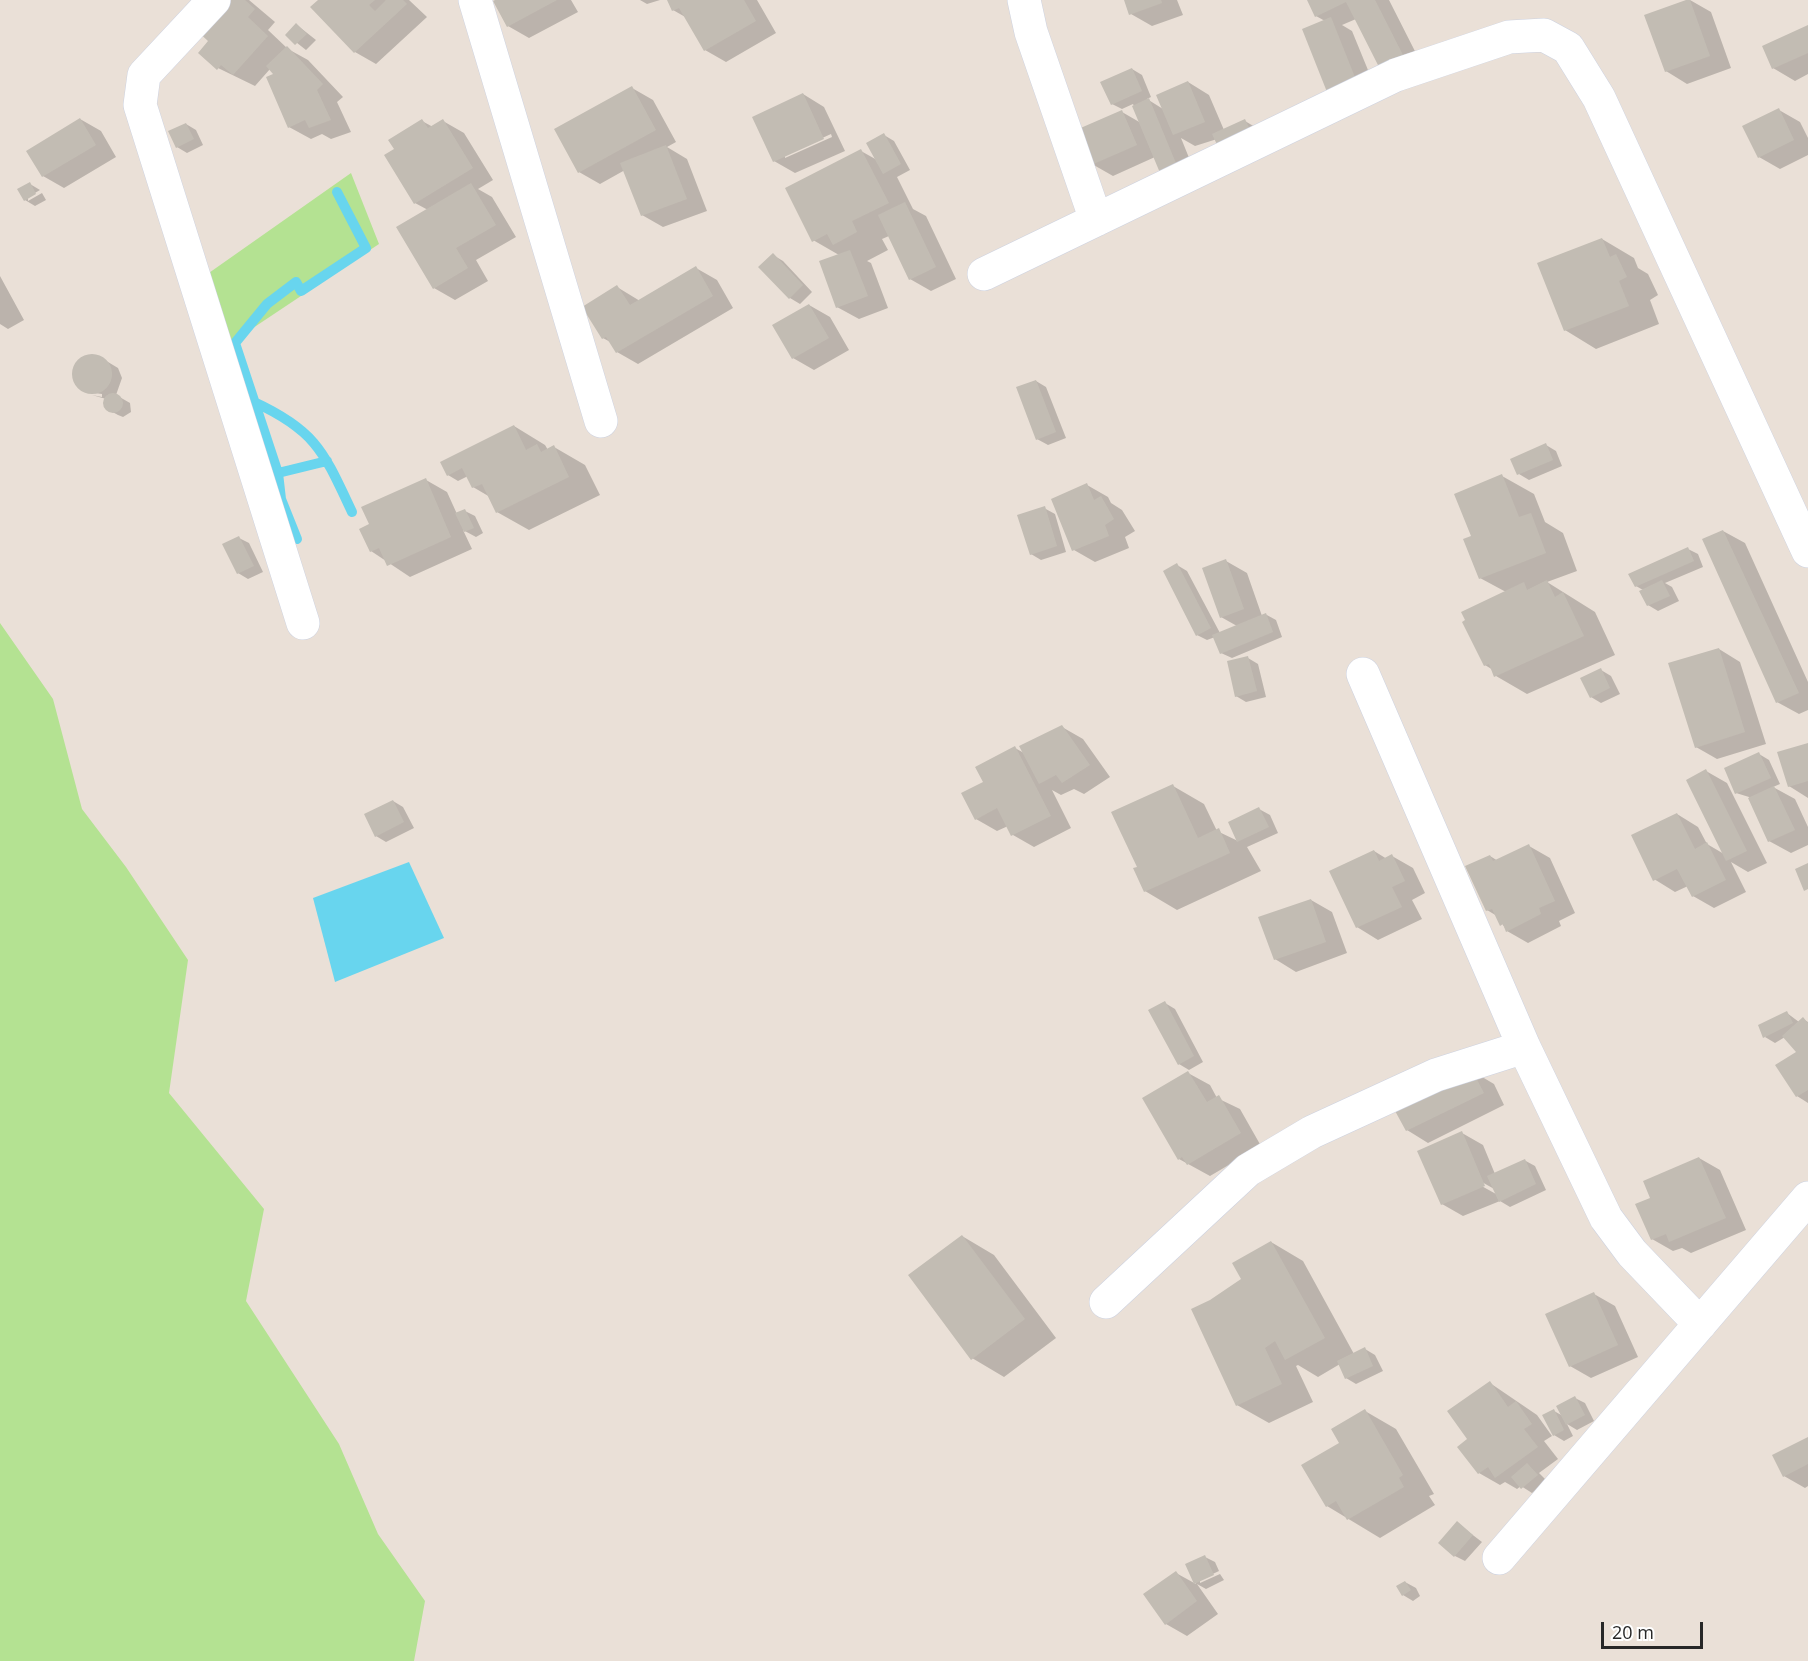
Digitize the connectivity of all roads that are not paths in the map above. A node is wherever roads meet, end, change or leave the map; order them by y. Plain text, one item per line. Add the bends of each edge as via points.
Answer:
1 (214, 0) edge
2 (475, 0) edge
3 (1024, 0) edge
4 (1096, 219) junction
5 (984, 274) dead end
6 (601, 421) dead end
7 (1808, 551) edge
8 (303, 623) dead end
9 (1363, 674) dead end
10 (1524, 1047) junction
11 (1808, 1198) edge
12 (1106, 1302) dead end
13 (1700, 1324) junction
14 (1499, 1558) dead end

1 - 8 street via 144,75 140,105
2 - 6 street
3 - 4 street via 1031,33
4 - 5 street
4 - 7 street via 1396,75 1509,37 1544,35 1568,48 1599,98
9 - 10 street
10 - 12 street via 1436,1075 1312,1132 1248,1170
10 - 13 street via 1606,1218 1632,1253
11 - 13 street
13 - 14 street

